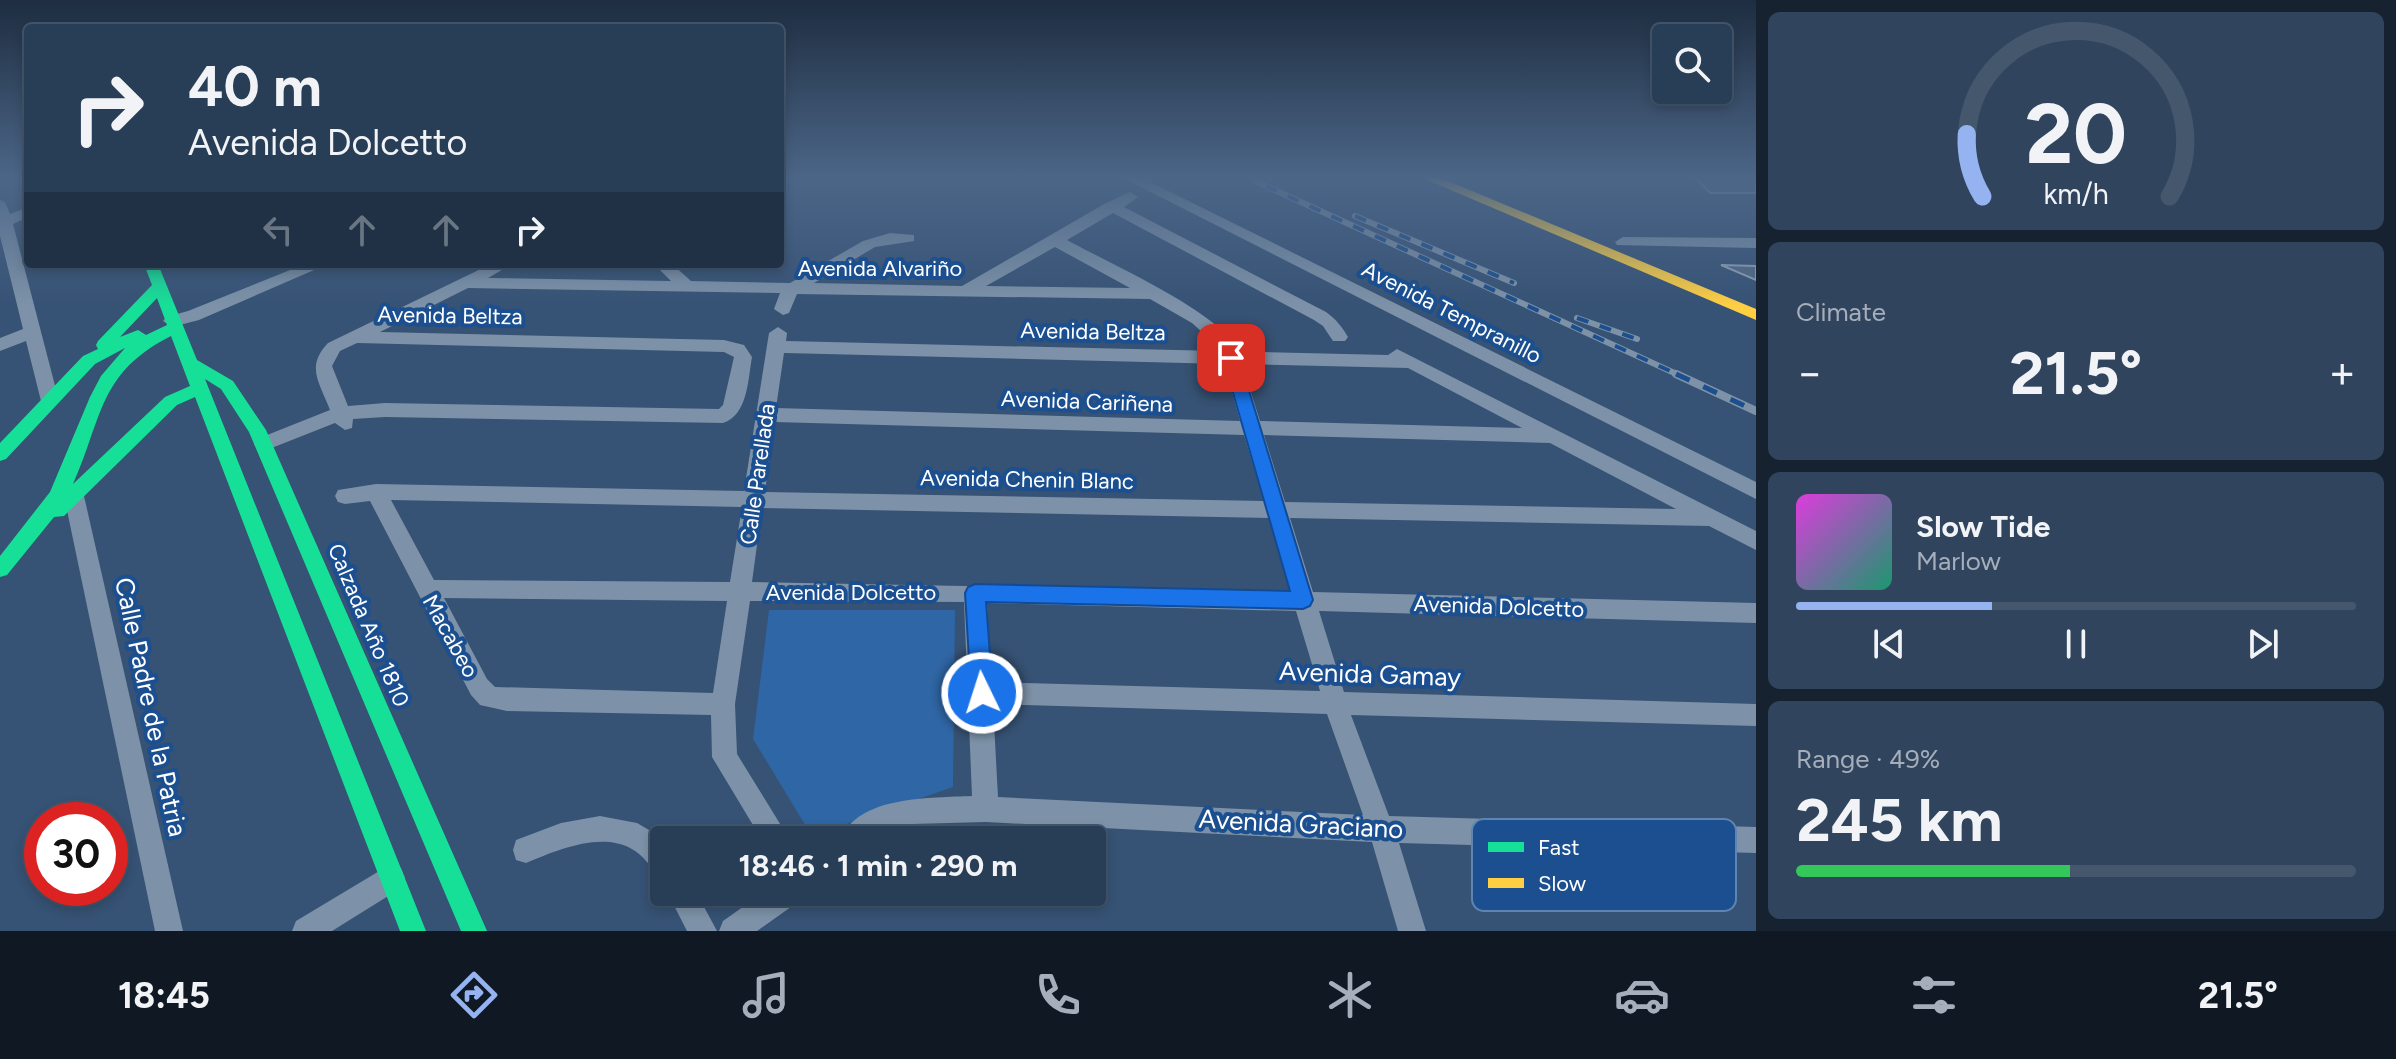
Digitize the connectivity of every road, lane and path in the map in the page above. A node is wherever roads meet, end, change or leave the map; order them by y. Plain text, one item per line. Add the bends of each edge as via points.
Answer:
1 (2, 219) edge
2 (1089, 219) edge
3 (1137, 219) edge
4 (1213, 219) edge
5 (1528, 219) edge
6 (1566, 219) edge
7 (908, 238) dead end
8 (1055, 240) junction
9 (1623, 242) junction
10 (1756, 243) edge
11 (152, 268) edge
12 (310, 268) edge
13 (496, 268) edge
14 (666, 268) edge
15 (8, 276) edge
16 (465, 283) junction
17 (686, 286) junction
18 (159, 287) junction
19 (790, 290) junction
20 (965, 291) junction
21 (1151, 294) junction
22 (1756, 297) edge
23 (783, 309) dead end
24 (1756, 315) edge
25 (174, 324) junction
26 (31, 332) junction
27 (353, 337) junction
28 (1339, 337) dead end
29 (1219, 338) dead end
30 (777, 340) joint
31 (0, 345) edge
32 (1387, 350) dead end
33 (1231, 358) junction
34 (89, 360) junction
35 (1408, 362) junction
36 (190, 363) junction
37 (198, 389) junction
38 (50, 401) junction
39 (765, 415) junction
40 (343, 418) junction
41 (1253, 430) junction
42 (1551, 436) junction
43 (267, 450) junction
44 (0, 454) edge
45 (1756, 491) edge
46 (376, 492) junction
47 (74, 496) junction
48 (345, 496) dead end
49 (753, 499) junction
50 (1274, 508) junction
51 (1709, 518) junction
52 (27, 538) junction
53 (1756, 541) edge
54 (0, 569) edge
55 (426, 589) junction
56 (741, 591) junction
57 (975, 593) junction
58 (1303, 600) junction
59 (1756, 613) edge
60 (982, 693) junction
61 (1335, 703) junction
62 (723, 704) junction
63 (1756, 715) edge
64 (986, 809) junction
65 (768, 826) edge
66 (870, 826) edge
67 (1381, 829) junction
68 (1472, 832) edge
69 (1736, 839) edge
70 (1756, 840) edge
71 (650, 845) edge
72 (526, 850) dead end
73 (391, 878) junction
74 (689, 906) edge
75 (768, 906) edge
76 (169, 931) edge
77 (306, 931) edge
78 (413, 931) edge
79 (474, 931) edge
80 (703, 931) edge
81 (733, 931) edge
82 (1412, 931) edge

1 - 15 street
2 - 8 street
3 - 28 street via 1320,316
4 - 45 street, Avenida Tempranillo
5 - 24 main road
6 - 9 main road
7 - 19 street via 869,244
8 - 20 street
8 - 21 street
9 - 10 street
9 - 22 main road
11 - 18 main road
12 - 25 street
13 - 16 street
14 - 17 street
15 - 26 street
16 - 17 street, Avenida Alvariño
16 - 27 street
17 - 19 street, Avenida Alvariño
18 - 25 main road
18 - 34 main road
19 - 20 street, Avenida Alvariño
19 - 23 street
20 - 21 street, Avenida Alvariño
21 - 29 street via 1198,319
25 - 34 main road
25 - 36 main road
25 - 52 main road via 111,374 64,483
26 - 31 street
26 - 38 street
27 - 40 street via 334,347 323,362
27 - 40 street, Avenida Beltza via 724,346 738,349 743,357 732,408 723,416 365,412
30 - 33 street, Avenida Beltza
30 - 39 street, Calle Parellada
32 - 35 street
33 - 35 street, Avenida Beltza
33 - 41 street
34 - 38 main road
35 - 42 street
36 - 37 main road
36 - 43 main road, Calzada Año 1810 via 230,385
37 - 47 main road via 171,401
37 - 73 main road
38 - 44 main road
39 - 41 street, Avenida Cariñena
39 - 49 street, Calle Parellada
40 - 43 street
41 - 42 street, Avenida Cariñena
41 - 50 street
42 - 51 street
43 - 79 main road, Calzada Año 1810
46 - 48 street, Avenida Chenin Blanc
46 - 49 street, Avenida Chenin Blanc
46 - 55 street, Macabeo
47 - 52 main road
47 - 76 street, Calle Padre de la Patria
49 - 50 street, Avenida Chenin Blanc
49 - 56 street, Calle Parellada
50 - 51 street, Avenida Chenin Blanc
50 - 58 street
51 - 53 street
52 - 54 main road
55 - 56 street, Avenida Dolcetto
55 - 62 street, Macabeo via 489,697
56 - 57 street, Avenida Dolcetto
56 - 62 street, Calle Parellada
57 - 58 street, Avenida Dolcetto
57 - 60 street
58 - 59 street, Avenida Dolcetto
58 - 61 street
60 - 61 street, Avenida Gamay
60 - 64 street
61 - 63 street, Avenida Gamay
61 - 67 street
62 - 65 street, Calle Parellada via 725,757
64 - 66 street, Avenida Graciano via 913,811
64 - 67 street, Avenida Graciano
67 - 68 street, Avenida Graciano
67 - 82 street
69 - 70 street, Avenida Graciano
71 - 72 street via 620,831 576,830
73 - 77 street
73 - 78 main road
74 - 80 street
75 - 81 street

